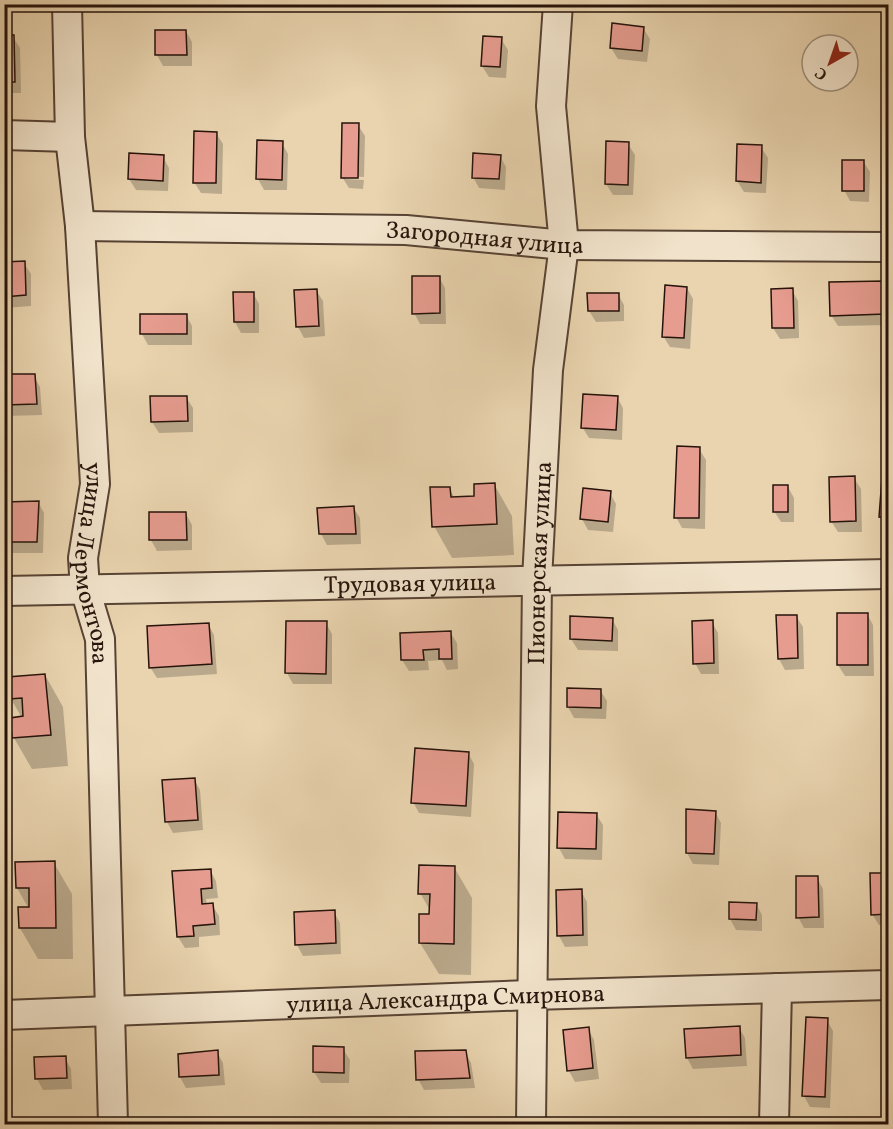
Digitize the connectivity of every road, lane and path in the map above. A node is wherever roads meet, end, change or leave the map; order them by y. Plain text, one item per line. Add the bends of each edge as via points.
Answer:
1 (67, 4) edge
2 (558, 4) edge
3 (4, 135) edge
4 (70, 137) junction
5 (80, 226) junction
6 (564, 245) junction
7 (888, 247) edge
8 (888, 574) edge
9 (537, 580) junction
10 (85, 589) junction
11 (4, 591) edge
12 (888, 985) edge
13 (777, 988) junction
14 (531, 995) junction
15 (110, 1012) junction
16 (4, 1015) edge
17 (113, 1125) edge
18 (531, 1125) edge
19 (774, 1125) edge

1 - 4 street, улица Лермонтова
2 - 6 street, Пионерская улица via 551,106
3 - 4 street
4 - 5 street, улица Лермонтова
5 - 6 street, Загородная улица via 406,230
5 - 10 street, улица Лермонтова via 95,484 83,558
6 - 7 street, Загородная улица
6 - 9 street, Пионерская улица via 548,370
8 - 9 street, Трудовая улица
9 - 10 street, Трудовая улица
9 - 14 street, Пионерская улица
10 - 11 street, Трудовая улица
10 - 15 street, улица Лермонтова via 100,639
12 - 13 street, улица Александра Смирнова
13 - 14 street, улица Александра Смирнова
13 - 19 street
14 - 15 street, улица Александра Смирнова
14 - 18 street, Пионерская улица
15 - 16 street, улица Александра Смирнова
15 - 17 street, улица Лермонтова

